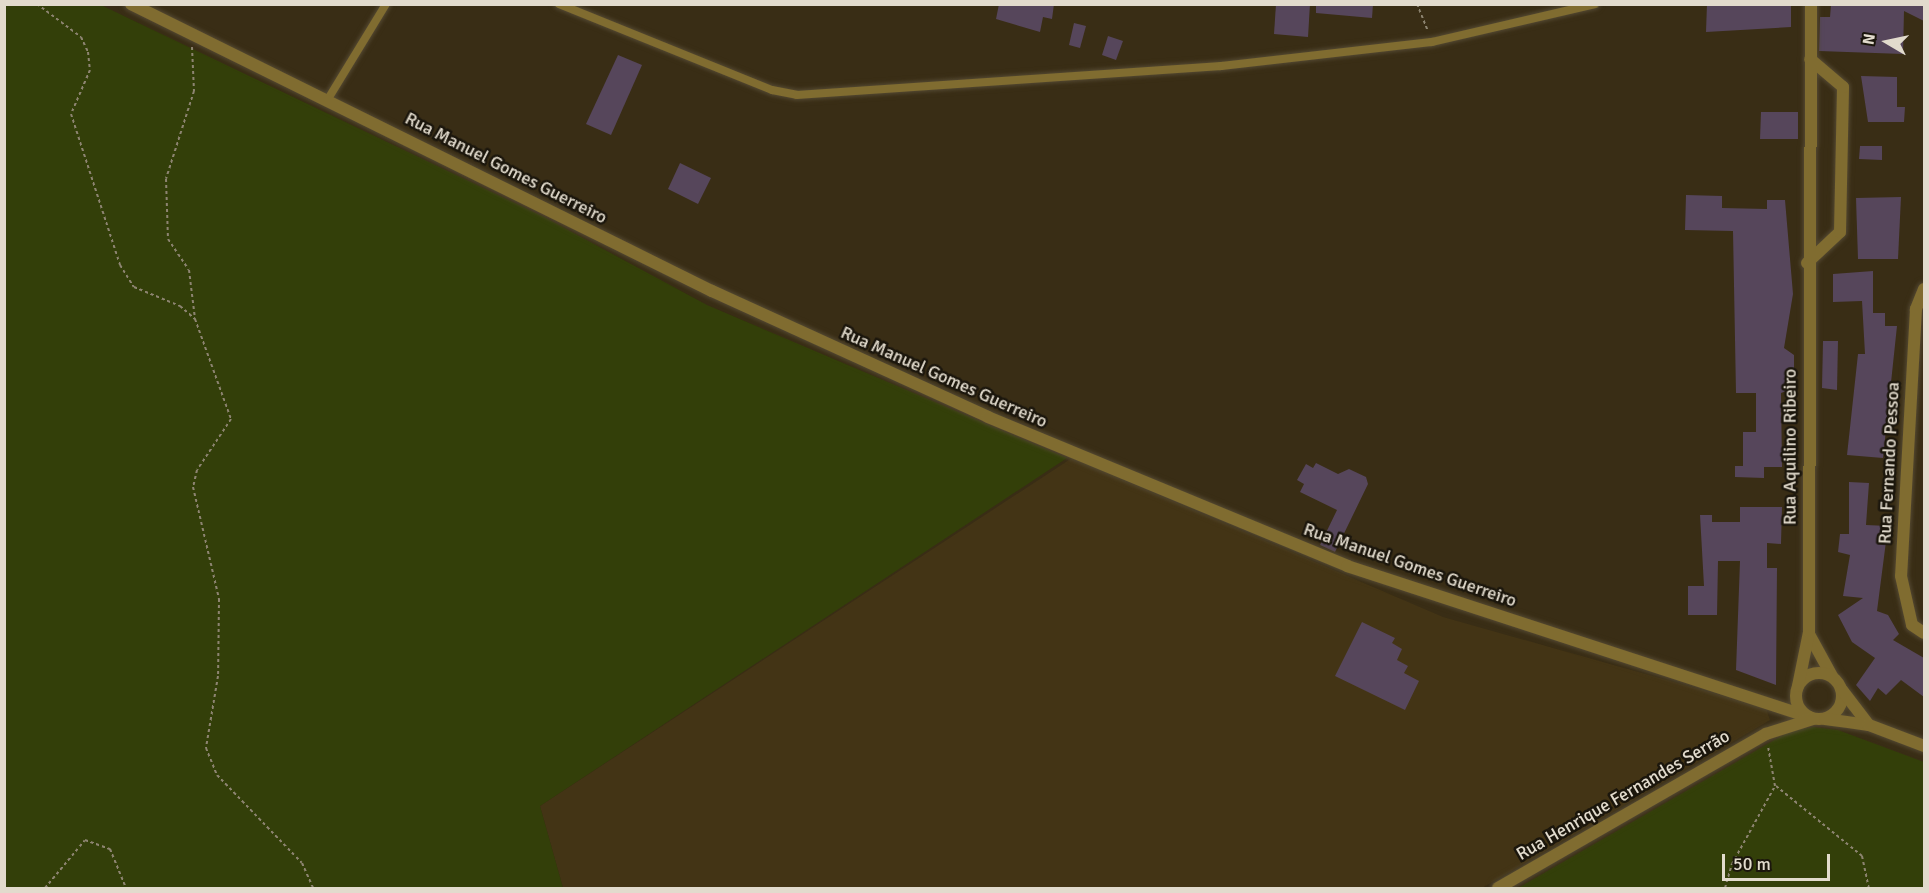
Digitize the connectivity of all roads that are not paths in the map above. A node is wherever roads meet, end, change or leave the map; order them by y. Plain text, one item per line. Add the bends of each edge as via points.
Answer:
1 (131, 4) edge
2 (386, 4) edge
3 (559, 4) edge
4 (1595, 4) edge
5 (1811, 4) edge
6 (1810, 59) junction
7 (328, 99) junction
8 (1807, 262) junction
9 (1924, 289) edge
10 (1809, 632) junction
11 (1924, 633) edge
12 (1833, 677) junction
13 (1841, 688) junction
14 (1788, 701) junction
15 (1816, 718) junction
16 (1869, 725) junction
17 (1766, 734) junction
18 (1924, 746) edge
19 (1498, 888) edge

1 - 7 street, Rua Manuel Gomes Guerreiro
2 - 7 lane
3 - 4 lane via 772,90 797,94 1221,66 1432,42
5 - 6 street, Rua Aquilino Ribeiro
6 - 8 street, Rua Aquilino Ribeiro
6 - 8 street via 1843,87 1840,232
7 - 14 street, Rua Manuel Gomes Guerreiro via 723,296 988,417 1347,566
8 - 10 street, Rua Aquilino Ribeiro
9 - 11 street, Rua Fernando Pessoa via 1916,309 1901,576 1912,625
10 - 12 street
10 - 14 street, Rua Aquilino Ribeiro
12 - 13 street
12 - 14 street via 1813,673
13 - 15 street via 1837,711
13 - 16 street
14 - 15 street, Rua Manuel Gomes Guerreiro
14 - 15 street
14 - 17 street
15 - 16 street
15 - 17 street
16 - 18 street
17 - 19 street, Rua Henrique Fernandes Serrão

